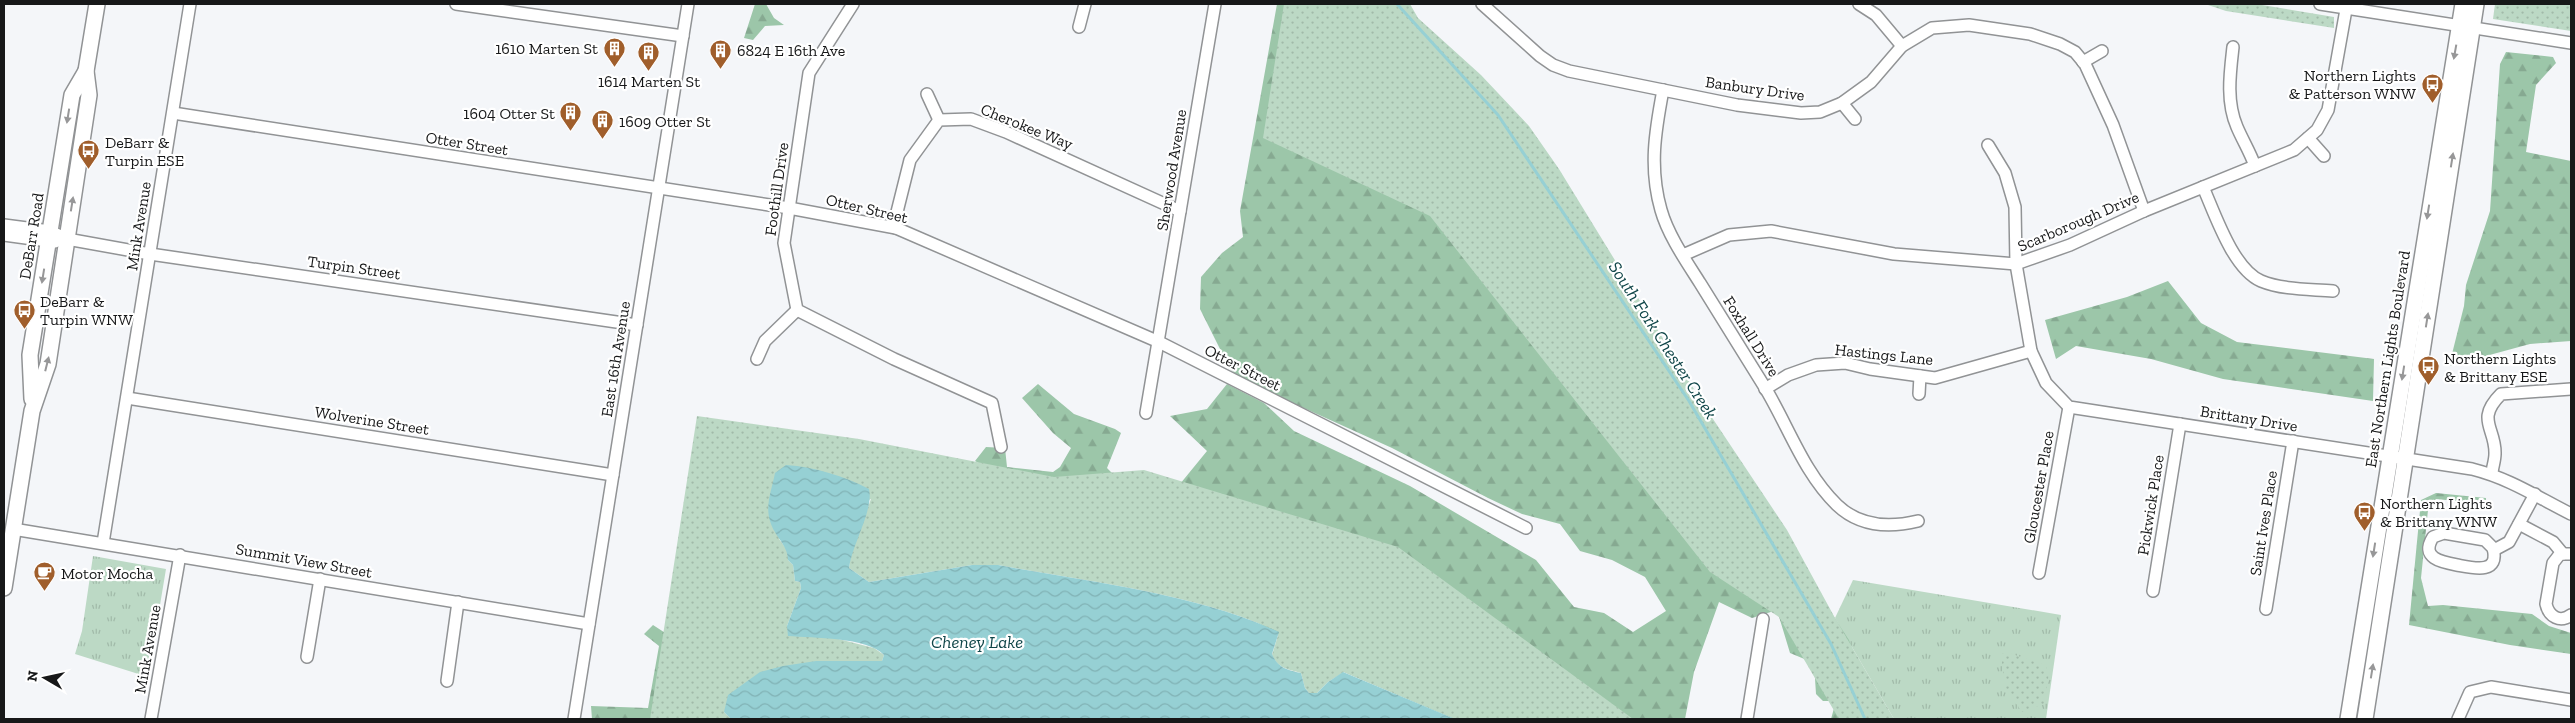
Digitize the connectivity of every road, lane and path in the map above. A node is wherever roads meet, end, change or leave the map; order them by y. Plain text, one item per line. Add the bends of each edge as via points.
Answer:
1 (97, 4) edge
2 (190, 4) edge
3 (456, 4) edge
4 (688, 4) edge
5 (853, 4) edge
6 (1085, 4) edge
7 (1215, 4) edge
8 (1858, 4) edge
9 (2320, 4) edge
10 (2463, 4) edge
11 (2476, 4) edge
12 (1486, 5) edge
13 (2347, 6) edge
14 (1078, 27) dead end
15 (2466, 27) junction
16 (683, 36) junction
17 (2571, 43) edge
18 (1902, 46) junction
19 (2233, 46) dead end
20 (2102, 51) dead end
21 (2083, 62) junction
22 (86, 71) junction
23 (1663, 90) junction
24 (927, 94) dead end
25 (1842, 103) junction
26 (173, 113) junction
27 (1855, 119) dead end
28 (939, 120) junction
29 (2308, 138) junction
30 (1988, 145) dead end
31 (2324, 156) dead end
32 (2255, 166) junction
33 (2203, 187) junction
34 (658, 190) junction
35 (789, 208) junction
36 (2144, 211) junction
37 (1180, 212) junction
38 (4, 225) edge
39 (896, 228) junction
40 (4, 235) edge
41 (49, 236) junction
42 (67, 239) junction
43 (150, 254) junction
44 (1683, 255) junction
45 (2016, 264) junction
46 (2334, 291) dead end
47 (797, 310) junction
48 (637, 324) junction
49 (1158, 342) junction
50 (2031, 351) junction
51 (757, 359) dead end
52 (1920, 376) junction
53 (1765, 388) junction
54 (2571, 389) edge
55 (1919, 394) dead end
56 (127, 398) junction
57 (2069, 407) junction
58 (32, 411) junction
59 (1146, 413) dead end
60 (2180, 424) junction
61 (2293, 442) junction
62 (1001, 447) dead end
63 (2398, 457) junction
64 (2492, 474) junction
65 (613, 475) junction
66 (2536, 494) junction
67 (2571, 514) edge
68 (1918, 521) dead end
69 (2519, 524) junction
70 (1526, 528) dead end
71 (13, 529) junction
72 (103, 543) junction
73 (2494, 550) junction
74 (2567, 554) edge
75 (180, 555) junction
76 (2039, 573) dead end
77 (320, 579) junction
78 (4, 588) edge
79 (2153, 591) dead end
80 (458, 602) junction
81 (2266, 609) dead end
82 (2571, 615) edge
83 (1763, 619) dead end
84 (589, 624) junction
85 (307, 657) dead end
86 (447, 681) dead end
87 (2571, 700) edge
88 (151, 719) edge
89 (574, 719) edge
90 (1747, 719) edge
91 (2348, 719) edge
92 (2364, 719) edge
93 (2458, 719) edge

1 - 22 main road, DeBarr Road
2 - 26 street, Mink Avenue
3 - 16 street
4 - 16 street, East 16th Avenue
5 - 35 street, Foothill Drive via 810,73
6 - 14 street
7 - 37 street, Sherwood Avenue
8 - 18 street via 1876,15
9 - 13 street
10 - 15 main road, East Northern Lights Boulevard
11 - 15 main road, East Northern Lights Boulevard
12 - 23 street, Banbury Drive via 1553,65
13 - 15 street
13 - 29 street, Scarborough Drive via 2328,110 2317,130
15 - 17 street
15 - 63 main road, East Northern Lights Boulevard via 2445,107
16 - 34 street, East 16th Avenue
18 - 21 street, Banbury Drive via 1932,28 1969,25 2030,34 2060,44 2075,52
18 - 25 street, Banbury Drive via 1871,82
19 - 32 street via 2229,80 2231,104 2237,127
20 - 21 street
21 - 36 street, Banbury Drive via 2113,125
22 -> 41 main road, DeBarr Road via 72,95
42 -> 22 main road, DeBarr Road via 89,95
23 - 25 street, Banbury Drive via 1738,105 1801,112 1820,112
23 - 44 street, Foxhall Drive via 1653,178 1662,212
24 - 28 street
25 - 27 street
26 - 34 street, Otter Street
26 - 43 street, Mink Avenue
28 - 37 street, Cherokee Way via 971,119 1006,132
28 - 39 street via 910,160
29 - 31 street
29 - 32 street, Scarborough Drive via 2294,150
30 - 45 street via 2005,172 2015,207
32 - 33 street, Scarborough Drive
33 - 36 street, Scarborough Drive
33 - 46 street via 2237,259 2259,280
34 - 35 street, Otter Street
34 - 48 street, East 16th Avenue
35 - 39 street, Otter Street
35 - 47 street, Foothill Drive via 784,243
36 - 45 street, Scarborough Drive via 2070,245
37 - 49 street, Sherwood Avenue
38 - 41 street, Turpin Street
39 - 49 street, Otter Street
40 - 41 street, Turpin Street
41 - 42 street, Turpin Street
41 -> 58 main road, DeBarr Road via 30,355
42 - 43 street, Turpin Street
58 -> 42 main road, DeBarr Road via 48,364
43 - 48 street, Turpin Street
43 - 56 street, Mink Avenue
44 - 45 street, Scarborough Drive via 1729,235 1771,231 1894,254
44 - 53 street, Foxhall Drive
45 - 50 street
47 - 51 street via 765,341
47 - 62 street via 992,403
48 - 65 street, East 16th Avenue
49 - 59 street, Sherwood Avenue
49 - 70 street, Otter Street
50 - 52 street, Hastings Lane via 1936,378
50 - 57 street via 2046,383
52 - 53 street, Hastings Lane via 1845,363 1816,365
52 - 55 street
53 - 68 street, Foxhall Drive via 1816,479 1838,506 1862,523 1896,526
54 - 64 street via 2502,394 2496,400 2487,425 2495,454
56 - 65 street, Wolverine Street
56 - 72 street, Mink Avenue
57 - 60 street, Brittany Drive
57 - 76 street, Gloucester Place
58 - 71 main road, DeBarr Road
60 - 61 street, Brittany Drive
60 - 79 street, Pickwick Place
61 - 63 street, Brittany Drive
61 - 81 street, Saint Ives Place
63 - 64 street, Brittany Drive
63 -> 91 main road, East Northern Lights Boulevard
92 -> 63 main road, East Northern Lights Boulevard
64 - 66 street, Brittany Drive
65 - 84 street, East 16th Avenue
66 - 67 street, Brittany Drive
66 - 69 street
69 - 73 street via 2509,542
69 - 74 street via 2553,542
71 - 72 street, Summit View Street
71 - 78 main road, DeBarr Road
72 - 75 street, Summit View Street
73 - 73 street via 2491,564 2480,569 2438,562 2429,548 2433,537 2444,533 2485,540
74 - 82 street via 2553,563 2546,604 2556,618
75 - 77 street, Summit View Street
75 - 88 street, Mink Avenue
77 - 80 street, Summit View Street
77 - 85 street
80 - 84 street, Summit View Street
80 - 86 street
83 - 90 street
84 - 89 street, East 16th Avenue
87 - 93 street via 2491,687 2470,692

